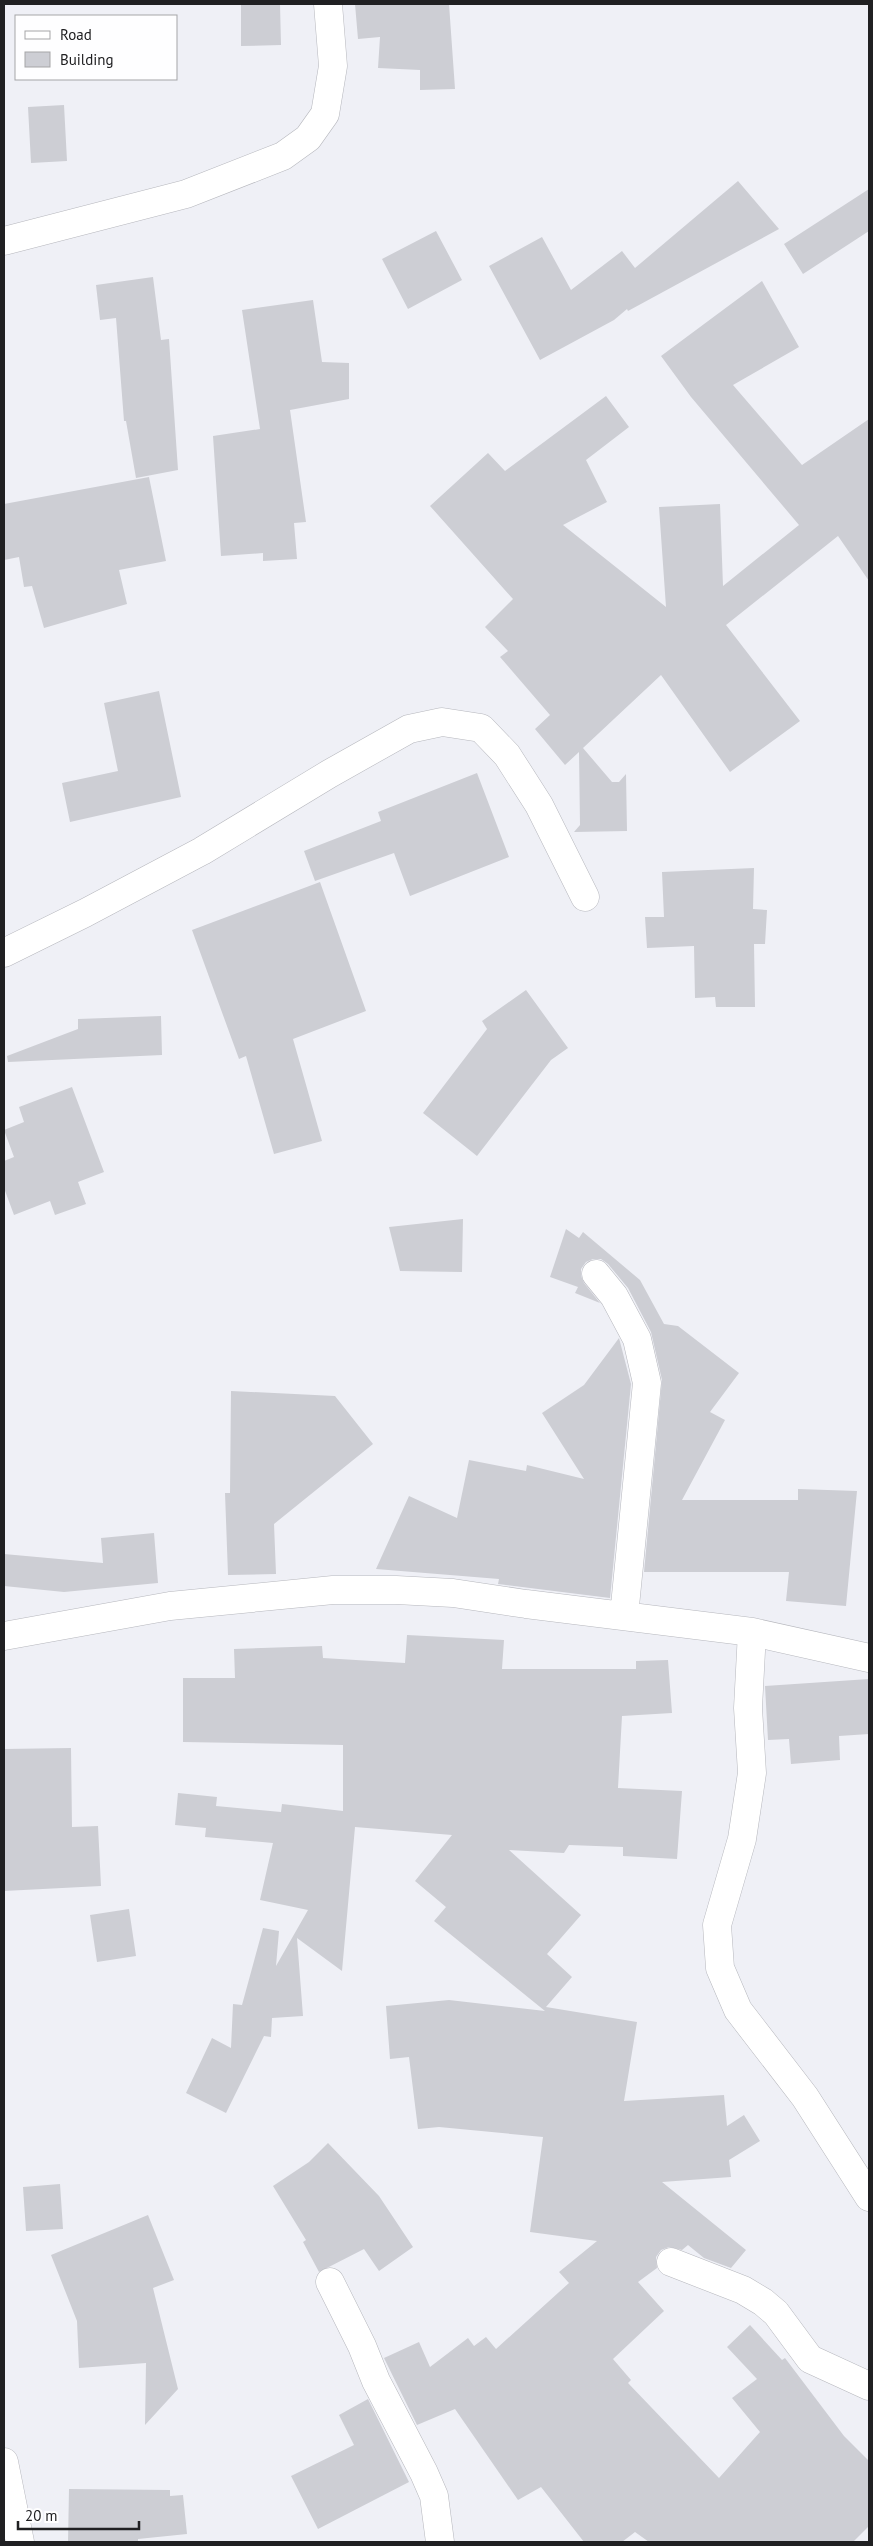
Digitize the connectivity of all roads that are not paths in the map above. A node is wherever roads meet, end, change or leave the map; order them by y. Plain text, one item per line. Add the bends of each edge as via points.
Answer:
1 (328, 4) edge
2 (4, 241) edge
3 (584, 897) dead end
4 (4, 953) edge
5 (596, 1274) dead end
6 (624, 1616) junction
7 (752, 1632) junction
8 (4, 1636) edge
9 (869, 1658) edge
10 (869, 2197) edge
11 (671, 2262) dead end
12 (330, 2282) dead end
13 (869, 2386) edge
14 (4, 2462) edge
15 (8, 2503) edge
16 (20, 2542) edge
17 (440, 2542) edge

1 - 2 street via 333,66 325,114 308,138 283,156 186,194
3 - 4 street via 538,805 507,755 481,728 442,722 409,729 202,851
5 - 6 street via 614,1296 637,1339 647,1383
6 - 7 street
6 - 8 street via 453,1593 333,1590 170,1606
7 - 9 street
7 - 10 street via 748,1708 752,1773 742,1839 718,1925 720,1968 738,2010 805,2097
11 - 13 street via 743,2290 763,2302 776,2313 810,2359
12 - 17 street via 434,2496
14 - 15 street
15 - 16 street

